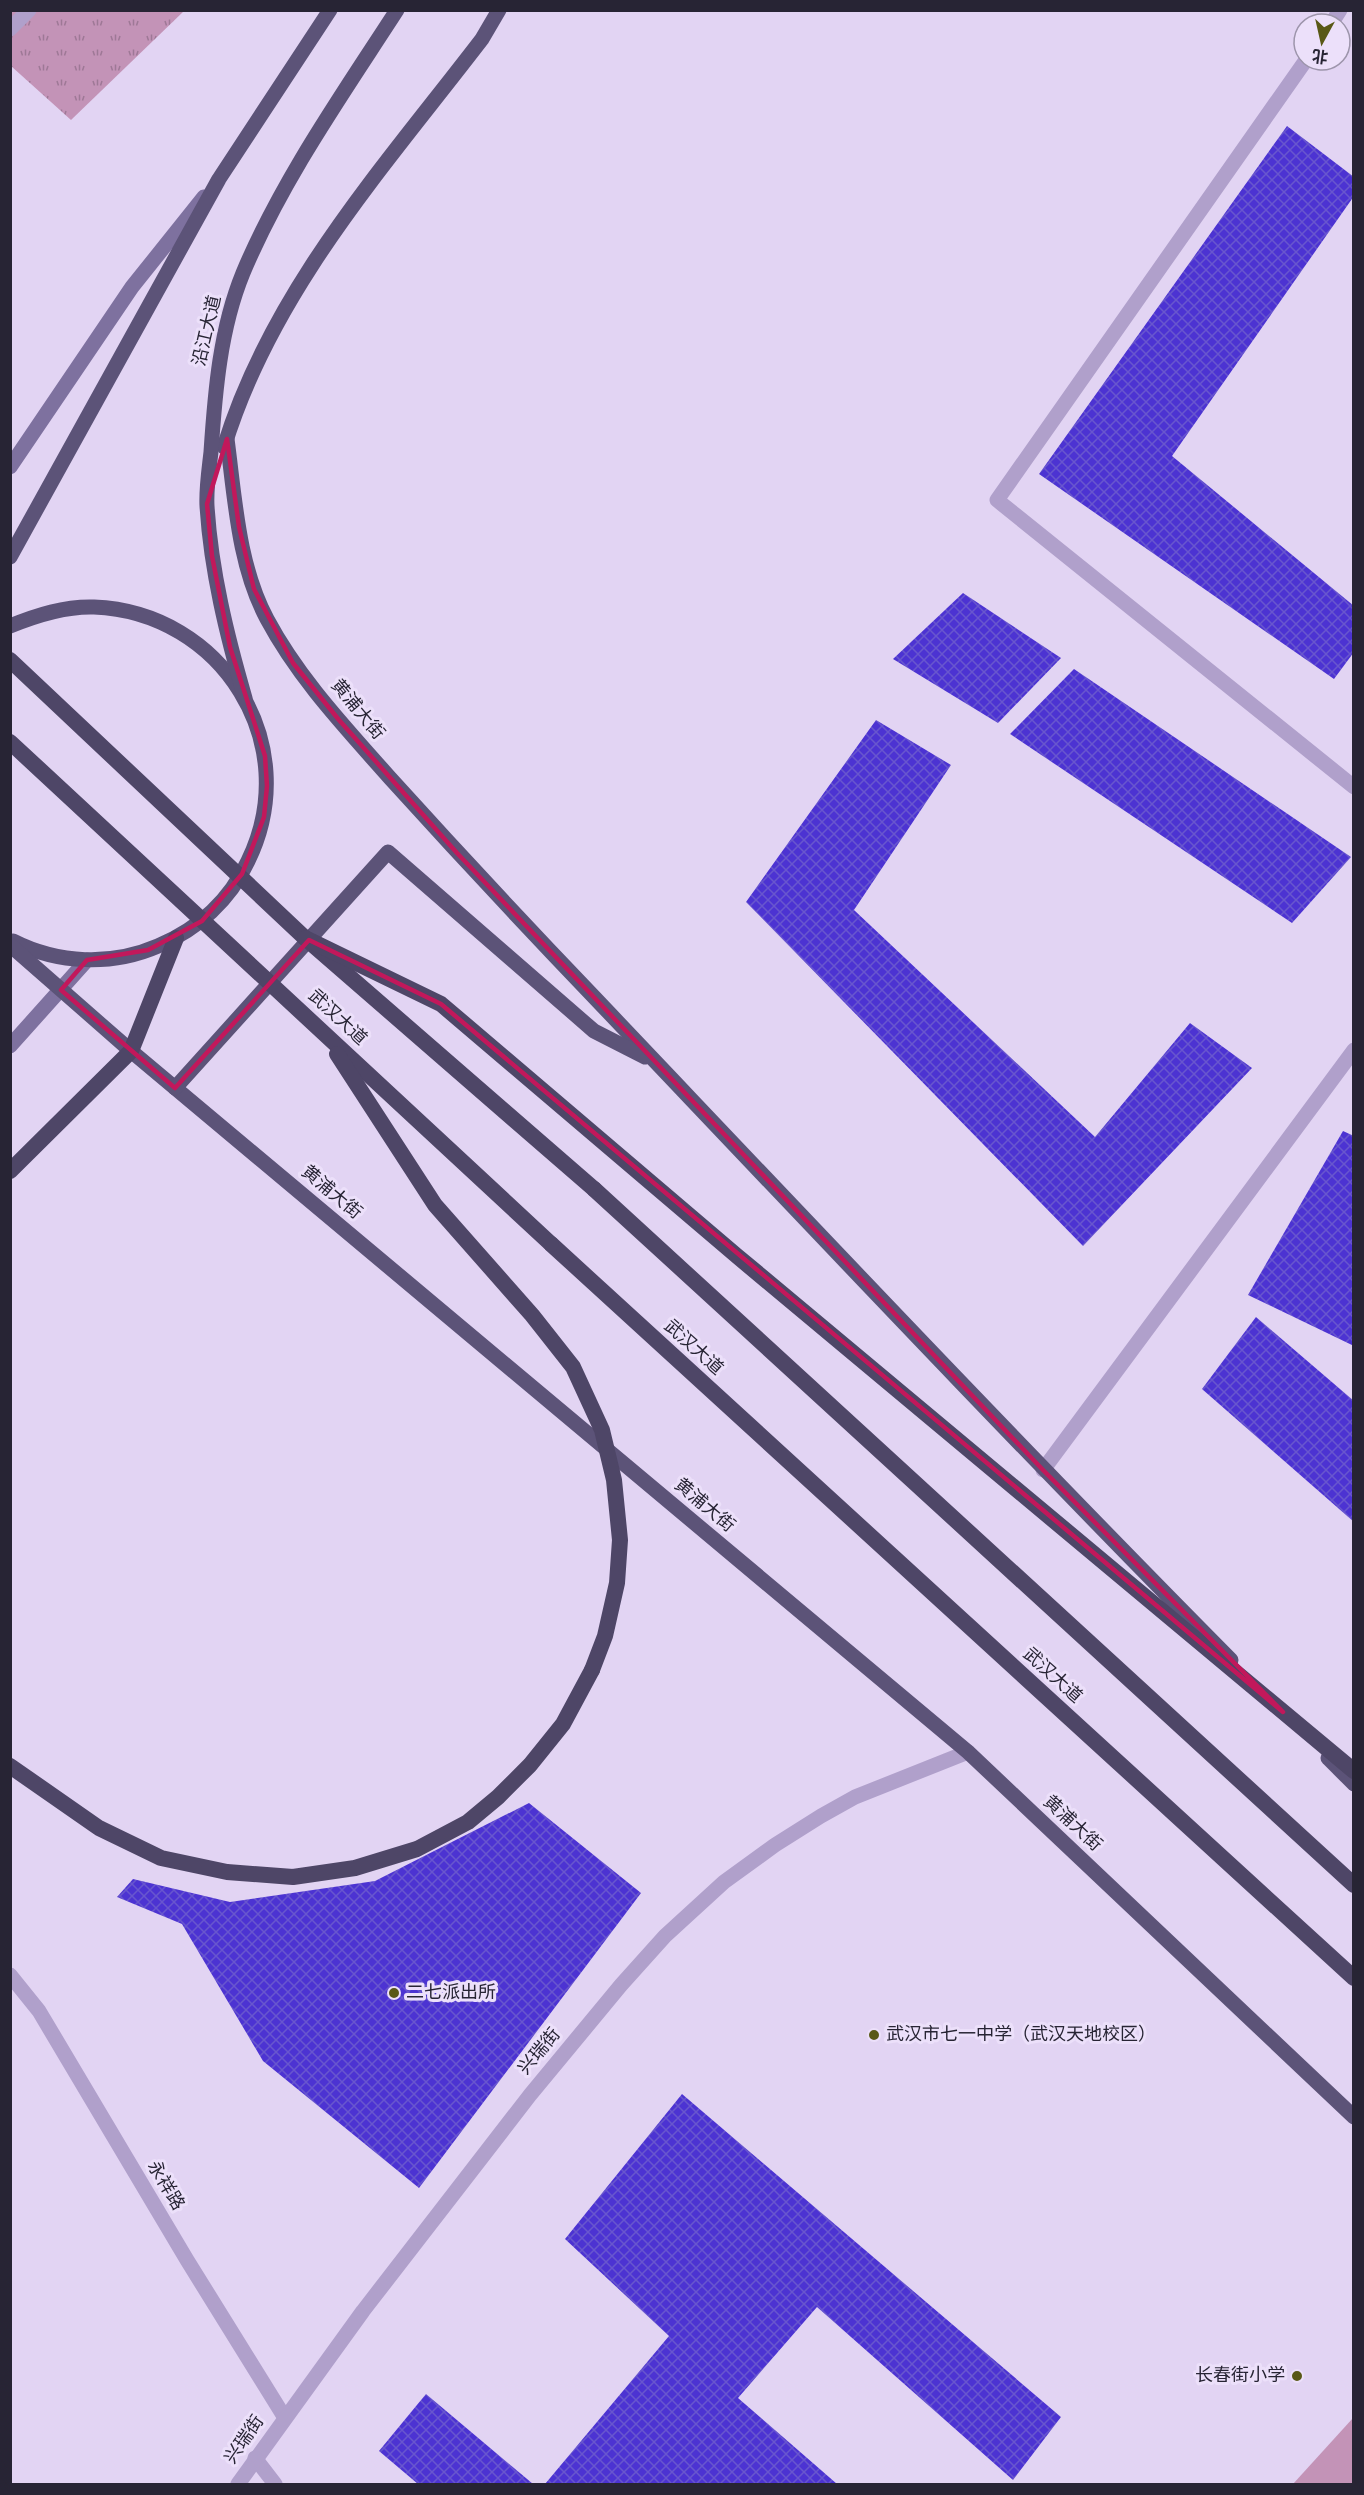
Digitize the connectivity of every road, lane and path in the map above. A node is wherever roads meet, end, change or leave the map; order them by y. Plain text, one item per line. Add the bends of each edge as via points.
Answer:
1 (28, 10) edge
2 (330, 10) edge
3 (397, 10) edge
4 (499, 10) edge
5 (10, 28) edge
6 (1298, 72) edge
7 (219, 179) junction
8 (227, 439) junction
9 (10, 467) edge
10 (207, 504) junction
11 (10, 557) edge
12 (10, 626) edge
13 (10, 660) edge
14 (245, 698) junction
15 (10, 742) edge
16 (1353, 787) edge
17 (176, 938) junction
18 (305, 939) junction
19 (10, 940) edge
20 (10, 945) edge
21 (87, 960) junction
22 (61, 990) junction
23 (324, 1033) junction
24 (10, 1046) edge
25 (1353, 1050) edge
26 (131, 1051) junction
27 (656, 1063) junction
28 (175, 1088) junction
29 (10, 1171) edge
30 (1043, 1470) junction
31 (968, 1752) junction
32 (10, 1766) edge
33 (1353, 1771) edge
34 (1353, 1784) edge
35 (1353, 1885) edge
36 (10, 1975) edge
37 (1353, 1978) edge
38 (1353, 2117) edge
39 (285, 2418) junction
40 (255, 2458) junction
41 (238, 2484) edge
42 (275, 2484) edge

1 - 5 street
2 - 7 main road
3 - 10 main road, 沿江大道 via 319,132 271,215 243,274 221,354
4 - 8 main road via 482,39 324,245 291,295 263,349
6 - 16 street via 997,500
7 - 9 main road via 132,287
7 - 11 main road
8 - 10 main road
8 - 27 main road, 黄浦大街 via 238,527 254,589 292,663 457,853
10 - 14 main road, 沿江大道 via 212,556 230,647
12 - 14 main road via 62,609 92,607 123,610 153,619 206,650 228,672
13 - 18 highway, bridge
14 - 17 main road via 265,756 264,817 242,874 224,899 202,921
15 - 23 highway, 武汉大道, bridge
17 - 21 main road via 118,958
17 - 26 highway
18 - 33 highway, bridge via 441,1004
18 - 35 highway, bridge via 594,1189
19 - 21 main road via 57,957
20 - 22 main road, 黄浦大街
21 - 22 main road
22 - 24 main road
22 - 26 main road, 黄浦大街
23 - 32 highway, bridge via 435,1205 573,1367 602,1430 614,1480 620,1540 617,1583 605,1636 592,1670 563,1724 530,1765 468,1822 417,1849 355,1868 293,1877 226,1872 161,1858 99,1828
23 - 37 highway, 武汉大道, bridge
25 - 30 street
26 - 28 main road, 黄浦大街
26 - 29 highway
27 - 28 main road via 594,1031 388,852
27 - 30 main road, 黄浦大街
28 - 31 main road, 黄浦大街
30 - 34 main road, 黄浦大街
31 - 38 main road, 黄浦大街
31 - 39 street, 兴瑞街 via 855,1797 821,1816 724,1882 665,1936 530,2095
36 - 39 street, 永祥路 via 39,2011
39 - 40 street, 兴瑞街
40 - 41 street, 兴瑞街
40 - 42 street

